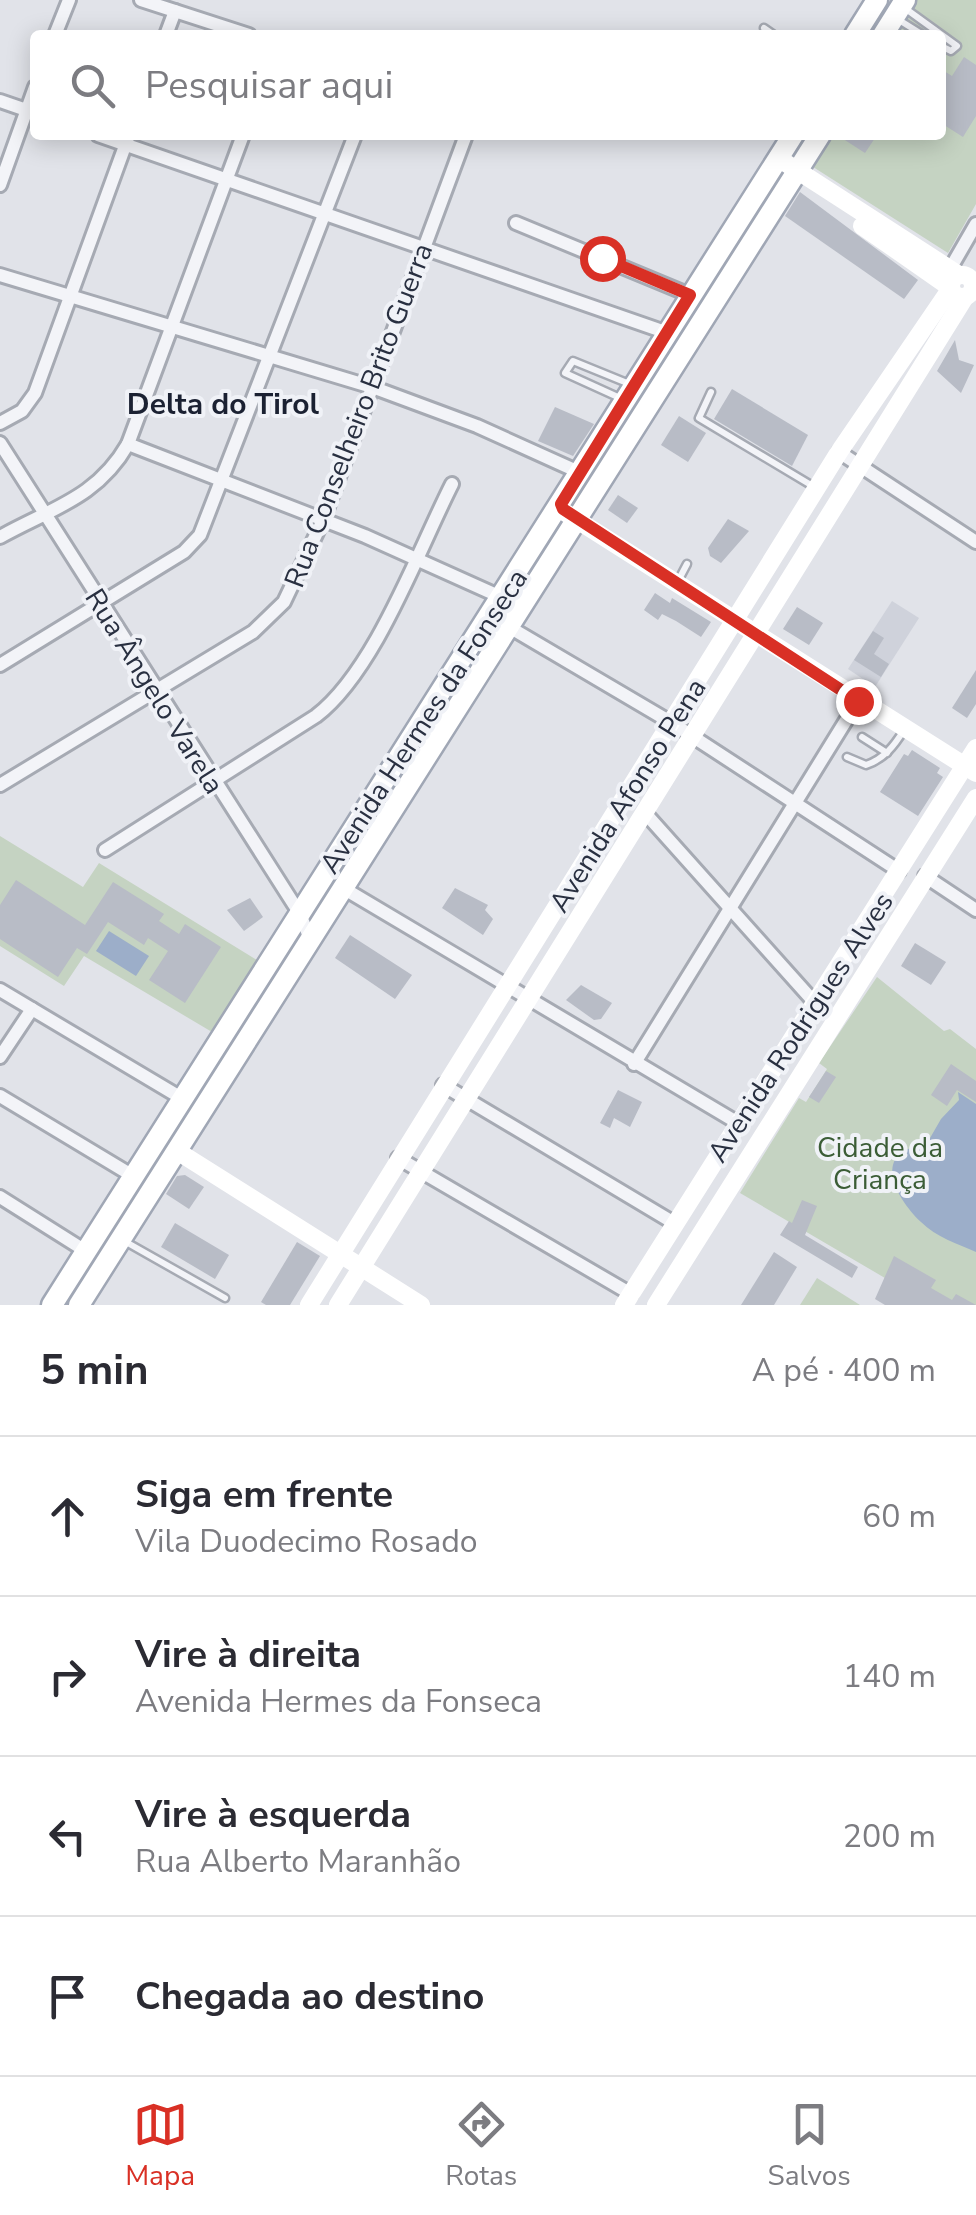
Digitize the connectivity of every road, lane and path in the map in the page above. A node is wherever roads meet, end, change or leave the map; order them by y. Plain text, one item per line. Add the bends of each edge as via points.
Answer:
1 (69, 0) edge
2 (141, 0) edge
3 (877, 0) edge
4 (175, 11) junction
5 (896, 15) edge
6 (764, 28) dead end
7 (57, 30) edge
8 (168, 30) edge
9 (234, 30) edge
10 (767, 30) edge
11 (858, 30) edge
12 (917, 30) edge
13 (926, 30) edge
14 (946, 40) edge
15 (946, 48) edge
16 (0, 101) edge
17 (30, 111) edge
18 (30, 113) edge
19 (127, 140) edge
20 (241, 140) edge
21 (353, 140) edge
22 (464, 140) edge
23 (789, 140) edge
24 (817, 140) edge
25 (778, 158) junction
26 (794, 174) junction
27 (226, 179) junction
28 (0, 185) edge
29 (326, 212) junction
30 (516, 223) dead end
31 (976, 224) edge
32 (425, 245) junction
33 (0, 274) edge
34 (963, 287) edge
35 (69, 295) junction
36 (690, 295) junction
37 (171, 326) junction
38 (665, 332) junction
39 (274, 354) junction
40 (372, 387) junction
41 (712, 392) dead end
42 (630, 394) junction
43 (0, 423) edge
44 (0, 443) edge
45 (128, 444) junction
46 (839, 452) junction
47 (862, 468) junction
48 (580, 473) junction
49 (225, 480) junction
50 (452, 484) dead end
51 (818, 488) junction
52 (561, 504) junction
53 (43, 513) junction
54 (324, 520) junction
55 (576, 520) junction
56 (0, 537) edge
57 (976, 542) edge
58 (415, 558) junction
59 (687, 564) dead end
60 (676, 584) junction
61 (502, 598) junction
62 (100, 603) junction
63 (736, 624) junction
64 (510, 628) junction
65 (754, 635) junction
66 (0, 665) edge
67 (154, 688) junction
68 (858, 701) junction
69 (672, 722) junction
70 (904, 729) junction
71 (693, 736) junction
72 (862, 737) dead end
73 (976, 748) edge
74 (886, 752) junction
75 (847, 757) dead end
76 (970, 770) edge
77 (211, 780) junction
78 (0, 784) edge
79 (976, 798) edge
80 (796, 802) junction
81 (646, 814) junction
82 (922, 834) junction
83 (946, 845) junction
84 (105, 850) dead end
85 (897, 875) junction
86 (926, 884) junction
87 (343, 888) junction
88 (728, 905) junction
89 (976, 910) edge
90 (300, 914) junction
91 (310, 939) junction
92 (828, 982) junction
93 (505, 987) junction
94 (0, 990) edge
95 (848, 997) junction
96 (528, 1000) junction
97 (816, 1003) junction
98 (32, 1009) junction
99 (0, 1057) edge
100 (634, 1064) junction
101 (443, 1084) junction
102 (0, 1096) edge
103 (183, 1099) junction
104 (467, 1099) junction
105 (752, 1104) junction
106 (773, 1115) junction
107 (738, 1123) junction
108 (177, 1150) junction
109 (398, 1158) junction
110 (422, 1172) junction
111 (132, 1176) junction
112 (0, 1197) edge
113 (674, 1223) junction
114 (121, 1238) junction
115 (84, 1250) junction
116 (339, 1254) junction
117 (361, 1268) junction
118 (630, 1295) edge
119 (225, 1298) dead end
120 (658, 1303) edge
121 (52, 1305) edge
122 (79, 1305) edge
123 (309, 1305) edge
124 (338, 1305) edge
125 (421, 1305) edge

1 - 7 street
2 - 4 street
3 - 11 main road
4 - 8 street
4 - 9 street
5 - 12 lane
5 - 13 lane
6 - 10 lane
14 - 15 lane via 957,46
16 - 17 street
18 - 28 street
19 - 27 street
19 - 35 street
20 - 27 street
21 - 29 street
22 - 32 street, Rua Conselheiro Brito Guerra
23 - 25 main road, Avenida Hermes da Fonseca
24 - 26 main road, Avenida Hermes da Fonseca
25 - 26 main road
25 - 36 main road, Avenida Hermes da Fonseca
26 - 34 main road
26 - 55 main road, Avenida Hermes da Fonseca
27 - 29 street
27 - 37 street
29 - 32 street
29 - 39 street
30 - 36 street
31 - 34 street
32 - 38 street
32 - 40 street, Rua Conselheiro Brito Guerra
33 - 35 street
34 - 46 main road, Avenida Afonso Pena
34 - 47 main road, Avenida Afonso Pena
35 - 37 street
35 - 43 street via 36,393
36 - 38 main road, Avenida Hermes da Fonseca
37 - 39 street
37 - 45 street
38 - 42 main road, Avenida Hermes da Fonseca
39 - 40 street
39 - 49 street
40 - 48 street
40 - 54 street, Rua Conselheiro Brito Guerra
41 - 51 lane via 699,418
42 - 42 lane via 574,360 566,373
42 - 48 main road, Avenida Hermes da Fonseca
44 - 53 street, Rua Ângelo Varela
45 - 49 street
45 - 53 street via 104,481
46 - 47 street
46 - 51 main road, Avenida Afonso Pena
47 - 57 street
47 - 65 main road, Avenida Afonso Pena
48 - 52 main road, Avenida Hermes da Fonseca
49 - 54 street
49 - 62 street via 194,544
50 - 58 street
51 - 63 main road, Avenida Afonso Pena
52 - 55 main road
52 - 61 main road, Avenida Hermes da Fonseca
53 - 56 street
53 - 62 street, Rua Ângelo Varela
54 - 58 street
54 - 67 street, Rua Conselheiro Brito Guerra via 295,584 271,617
55 - 60 main road
55 - 64 main road, Avenida Hermes da Fonseca
58 - 61 street
58 - 77 street via 340,695
59 - 60 lane
60 - 63 main road
61 - 90 main road, Avenida Hermes da Fonseca
62 - 66 street
62 - 67 street, Rua Ângelo Varela
63 - 65 main road
63 - 69 main road, Avenida Afonso Pena
64 - 69 street
64 - 87 main road, Avenida Hermes da Fonseca
65 - 68 main road
65 - 71 main road, Avenida Afonso Pena
67 - 77 street, Rua Ângelo Varela
67 - 78 street, Rua Conselheiro Brito Guerra
68 - 70 main road
68 - 80 street
69 - 71 street
69 - 93 main road, Avenida Afonso Pena
70 - 74 lane
70 - 76 main road
71 - 80 street
71 - 81 main road, Avenida Afonso Pena
72 - 74 lane
73 - 76 main road, Avenida Rodrigues Alves
74 - 75 lane via 866,765
76 - 82 main road, Avenida Rodrigues Alves
77 - 84 street
77 - 90 street, Rua Ângelo Varela
79 - 83 main road, Avenida Rodrigues Alves
80 - 85 street
80 - 88 street
81 - 88 street
81 - 96 main road, Avenida Afonso Pena
82 - 83 main road via 940,834
82 - 85 main road, Avenida Rodrigues Alves
83 - 86 main road, Avenida Rodrigues Alves
85 - 86 main road via 901,890
85 - 92 main road, Avenida Rodrigues Alves
86 - 89 street
86 - 95 main road, Avenida Rodrigues Alves
87 - 91 main road, Avenida Hermes da Fonseca
87 - 93 street
88 - 97 street
88 - 100 street
90 - 91 street, Rua Ângelo Varela
90 - 103 main road, Avenida Hermes da Fonseca
91 - 108 main road, Avenida Hermes da Fonseca
92 - 95 main road via 838,998
92 - 97 main road, Avenida Rodrigues Alves
93 - 96 street
93 - 101 main road, Avenida Afonso Pena
94 - 98 street
95 - 106 main road, Avenida Rodrigues Alves
96 - 100 street
96 - 104 main road, Avenida Afonso Pena
97 - 105 main road, Avenida Rodrigues Alves
98 - 99 street
98 - 103 street
100 - 107 street
101 - 104 street
101 - 109 main road, Avenida Afonso Pena
102 - 111 street
103 - 111 main road, Avenida Hermes da Fonseca
104 - 110 main road, Avenida Afonso Pena
104 - 113 street
105 - 106 main road via 766,1105
105 - 107 main road, Avenida Rodrigues Alves
106 - 120 main road, Avenida Rodrigues Alves
107 - 113 main road, Avenida Rodrigues Alves
108 - 114 main road, Avenida Hermes da Fonseca
108 - 116 main road
109 - 110 street
109 - 116 main road, Avenida Afonso Pena
110 - 117 main road, Avenida Afonso Pena
110 - 118 street
111 - 115 main road, Avenida Hermes da Fonseca
112 - 115 street
113 - 118 main road, Avenida Rodrigues Alves
114 - 119 lane
114 - 122 main road, Avenida Hermes da Fonseca
115 - 121 main road, Avenida Hermes da Fonseca
116 - 117 main road
116 - 123 main road, Avenida Afonso Pena
117 - 124 main road, Avenida Afonso Pena
117 - 125 main road
118 - 120 main road

